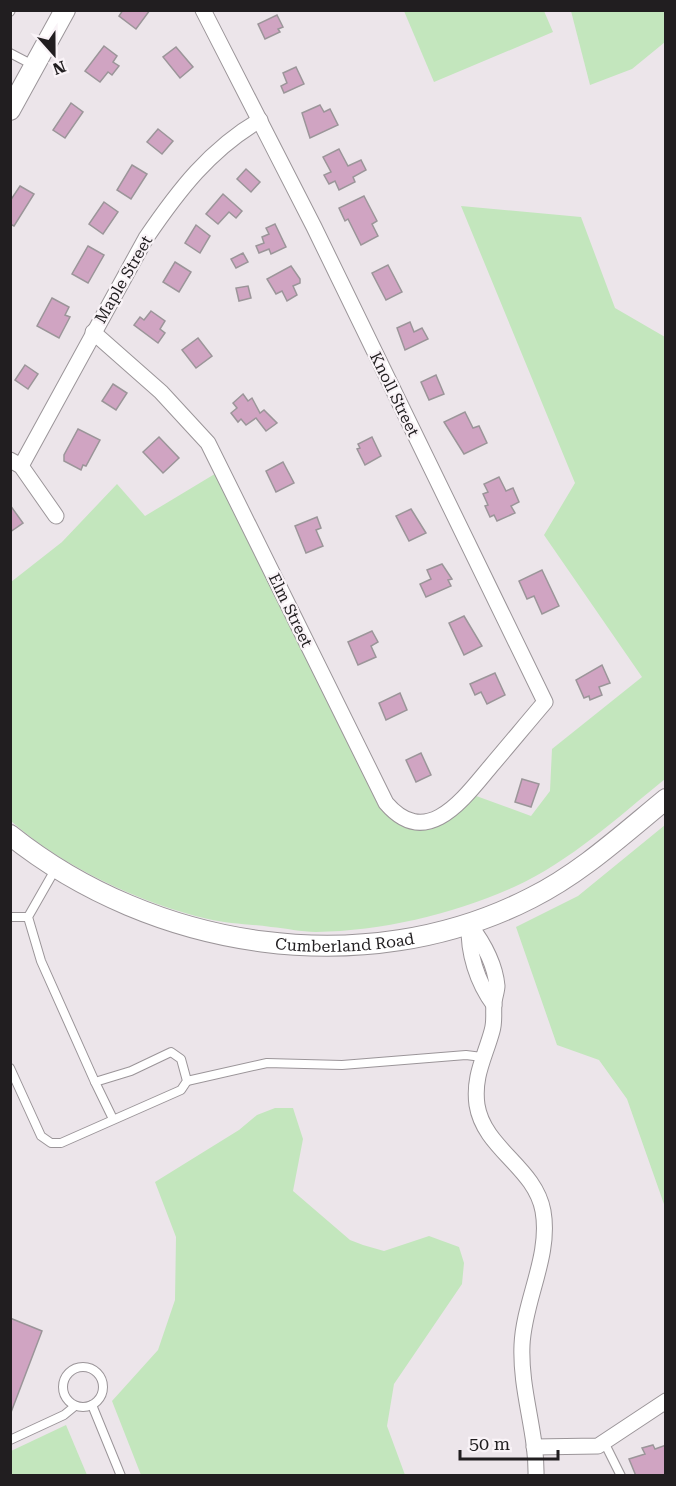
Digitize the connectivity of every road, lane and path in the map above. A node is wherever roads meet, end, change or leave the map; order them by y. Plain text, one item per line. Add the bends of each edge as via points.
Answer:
1 (65, 10) edge
2 (203, 10) edge
3 (10, 53) edge
4 (34, 66) junction
5 (10, 110) edge
6 (260, 120) junction
7 (93, 332) junction
8 (16, 463) edge
9 (56, 516) dead end
10 (489, 768) joint
11 (666, 799) edge
12 (10, 835) edge
13 (56, 868) junction
14 (10, 917) edge
15 (28, 917) junction
16 (470, 924) junction
17 (482, 1057) junction
18 (10, 1068) edge
19 (188, 1081) junction
20 (95, 1082) junction
21 (113, 1119) junction
22 (666, 1401) edge
23 (75, 1406) junction
24 (92, 1406) junction
25 (10, 1440) edge
26 (604, 1442) junction
27 (534, 1447) junction
28 (121, 1476) edge
29 (536, 1476) edge
30 (621, 1476) edge

1 - 4 street
2 - 6 street, Knoll Street
3 - 4 lane
4 - 5 street
6 - 7 street, Maple Street via 211,156 182,186 146,238
6 - 10 street, Knoll Street via 545,702
7 - 8 street, Maple Street
7 - 10 street, Elm Street via 183,412 208,443 381,795 397,816 413,821 439,818 456,806
8 - 9 street
11 - 16 street, Cumberland Road via 553,886
12 - 13 street, Cumberland Road
13 - 15 lane
13 - 16 street, Cumberland Road via 128,905 163,918 233,937 283,945 317,948 383,943
14 - 15 lane
15 - 20 lane via 41,961
16 - 17 street via 469,946 483,991 494,1005 492,1031
17 - 19 lane via 342,1065 267,1063
17 - 27 street via 476,1088 479,1116 494,1140 529,1178 543,1211 543,1248 526,1311 522,1345 524,1397
18 - 21 lane via 41,1136 51,1143 61,1143
19 - 20 lane via 181,1059 171,1052
19 - 21 lane via 181,1090
20 - 21 lane
22 - 26 street
23 - 24 lane
23 - 24 lane via 66,1397 63,1385 69,1373 80,1367 93,1370 102,1379 103,1392
23 - 25 lane
24 - 28 lane
26 - 27 street via 598,1446
26 - 30 lane
27 - 29 street

